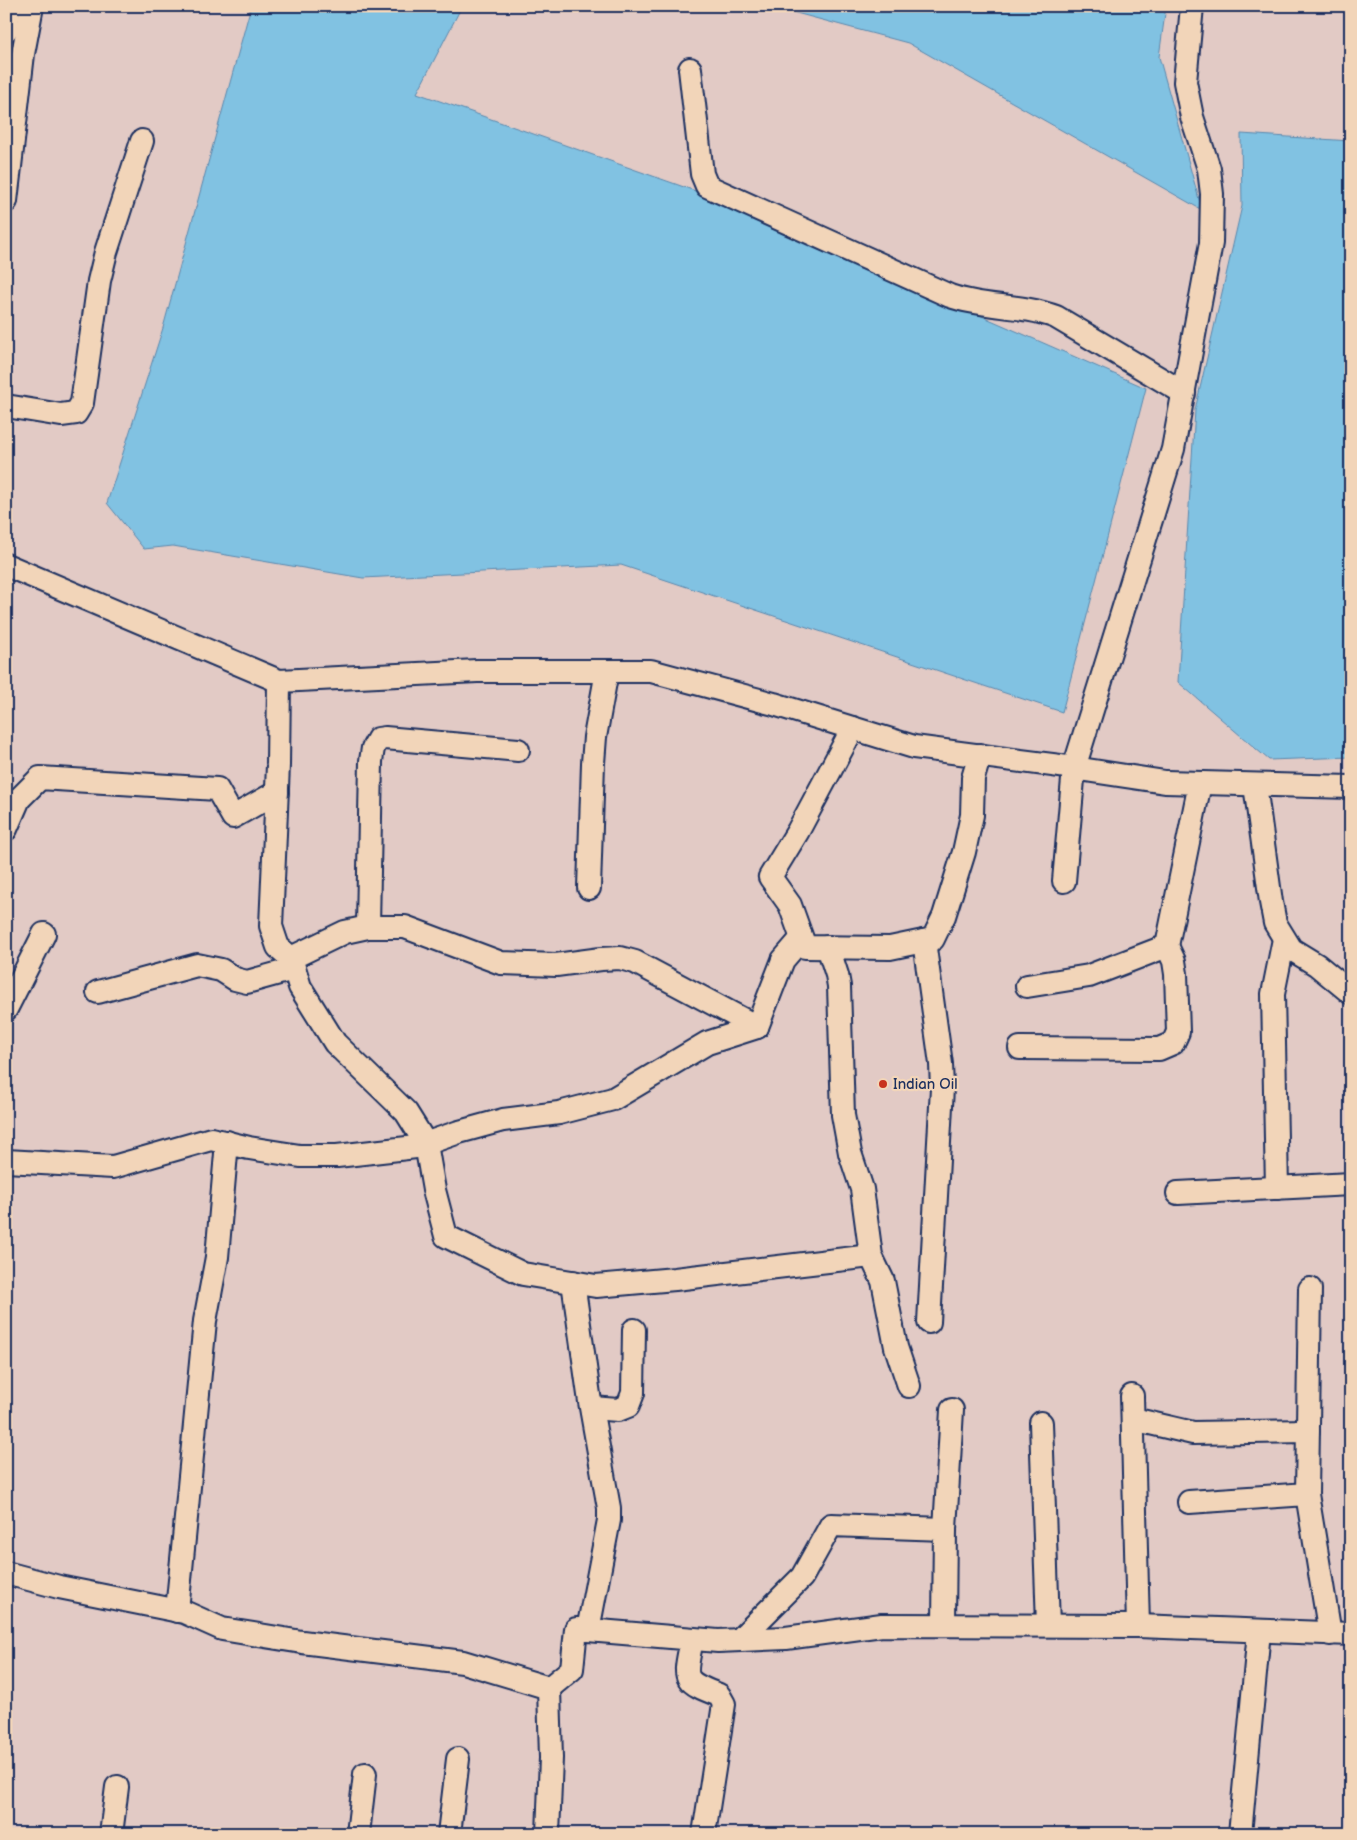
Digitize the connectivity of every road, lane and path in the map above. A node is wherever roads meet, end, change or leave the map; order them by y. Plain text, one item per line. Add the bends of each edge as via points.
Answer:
1 (10, 6) edge
2 (32, 6) edge
3 (1192, 6) edge
4 (6, 30) edge
5 (690, 69) dead end
6 (142, 141) dead end
7 (6, 201) edge
8 (1184, 393) junction
9 (6, 406) edge
10 (6, 565) edge
11 (607, 671) junction
12 (279, 681) junction
13 (853, 728) junction
14 (518, 750) dead end
15 (980, 756) junction
16 (1074, 768) junction
17 (1200, 783) junction
18 (1255, 785) junction
19 (1347, 787) edge
20 (277, 792) junction
21 (6, 829) edge
22 (1064, 880) dead end
23 (589, 888) dead end
24 (368, 927) junction
25 (44, 934) dead end
26 (802, 939) junction
27 (1284, 939) junction
28 (924, 941) junction
29 (1167, 946) junction
30 (828, 947) junction
31 (293, 964) junction
32 (1028, 986) dead end
33 (98, 992) dead end
34 (1351, 993) edge
35 (6, 1009) edge
36 (757, 1027) junction
37 (1020, 1048) dead end
38 (227, 1142) junction
39 (426, 1144) junction
40 (6, 1161) edge
41 (1351, 1184) edge
42 (1277, 1188) junction
43 (1178, 1193) dead end
44 (870, 1256) junction
45 (573, 1282) junction
46 (1310, 1289) dead end
47 (929, 1322) dead end
48 (634, 1330) dead end
49 (909, 1386) dead end
50 (1132, 1396) dead end
51 (592, 1408) junction
52 (952, 1410) dead end
53 (1133, 1419) junction
54 (1041, 1423) dead end
55 (1308, 1431) junction
56 (1307, 1494) junction
57 (1189, 1502) dead end
58 (945, 1529) junction
59 (6, 1573) edge
60 (177, 1611) junction
61 (944, 1625) junction
62 (1048, 1625) junction
63 (1138, 1626) junction
64 (588, 1630) junction
65 (1259, 1631) junction
66 (1341, 1634) edge
67 (692, 1639) junction
68 (738, 1640) junction
69 (550, 1688) junction
70 (458, 1759) dead end
71 (365, 1774) dead end
72 (117, 1787) dead end
73 (111, 1834) edge
74 (358, 1834) edge
75 (449, 1834) edge
76 (548, 1834) edge
77 (704, 1834) edge
78 (1240, 1834) edge

1 - 4 street
2 - 7 street via 23,54
3 - 8 street via 1184,82 1209,168 1212,243
5 - 8 street via 702,174 707,186 950,296 965,301 1038,310 1056,317
6 - 9 street via 99,281 82,403 76,413 61,415
8 - 16 street via 1173,449
10 - 12 street
11 - 12 street via 477,671
11 - 13 street via 651,671
11 - 23 street via 595,737
12 - 20 street
13 - 15 street via 914,747
13 - 26 street via 770,877 790,906
14 - 24 street via 378,740 371,760
15 - 16 street
15 - 28 street via 973,778 972,815 964,852 944,916 933,939
16 - 17 street via 1165,782
16 - 22 street
17 - 18 street
17 - 29 street
18 - 19 street
18 - 27 street via 1271,902 1275,923
20 - 21 street via 233,817 217,789 40,778 19,798
20 - 31 street via 272,926 278,948
24 - 31 street via 345,932
24 - 36 street via 405,926 500,963 556,966 620,958 635,962
25 - 35 street
26 - 30 street via 805,947
26 - 36 street via 783,960
27 - 34 street via 1291,949
27 - 42 street via 1273,994
28 - 30 street via 890,948
28 - 47 street via 942,1088
29 - 32 street via 1089,976
29 - 37 street via 1176,974 1178,1032 1173,1044 1159,1048
30 - 44 street via 839,986 846,1135 862,1189
31 - 33 street via 247,982 221,970 197,965
31 - 39 street via 300,987 335,1043 406,1112
36 - 39 street via 708,1043 613,1100 559,1113 503,1120
38 - 39 street via 300,1156 337,1156
38 - 40 street via 211,1139 113,1167
38 - 60 street via 217,1257 205,1321
39 - 45 street via 446,1236 523,1274
41 - 42 street
42 - 43 street
44 - 45 street via 596,1286
44 - 49 street via 883,1281 896,1347
45 - 51 street
46 - 55 street
48 - 51 street via 633,1393 628,1406 618,1410
50 - 53 street
51 - 64 street via 610,1508
52 - 58 street
53 - 55 street via 1193,1432
53 - 63 street
54 - 62 street
55 - 56 street
56 - 57 street
56 - 66 street
58 - 61 street
58 - 68 street via 831,1525 802,1577
59 - 60 street
60 - 69 street via 222,1629 463,1662
61 - 62 street
61 - 68 street via 882,1625 786,1638
62 - 63 street
63 - 65 street
64 - 67 street
64 - 69 street via 576,1629 572,1669
65 - 66 street
65 - 78 street
67 - 68 street
67 - 77 street via 686,1671 690,1681 719,1696 724,1704
69 - 76 street
70 - 75 street
71 - 74 street
72 - 73 street

